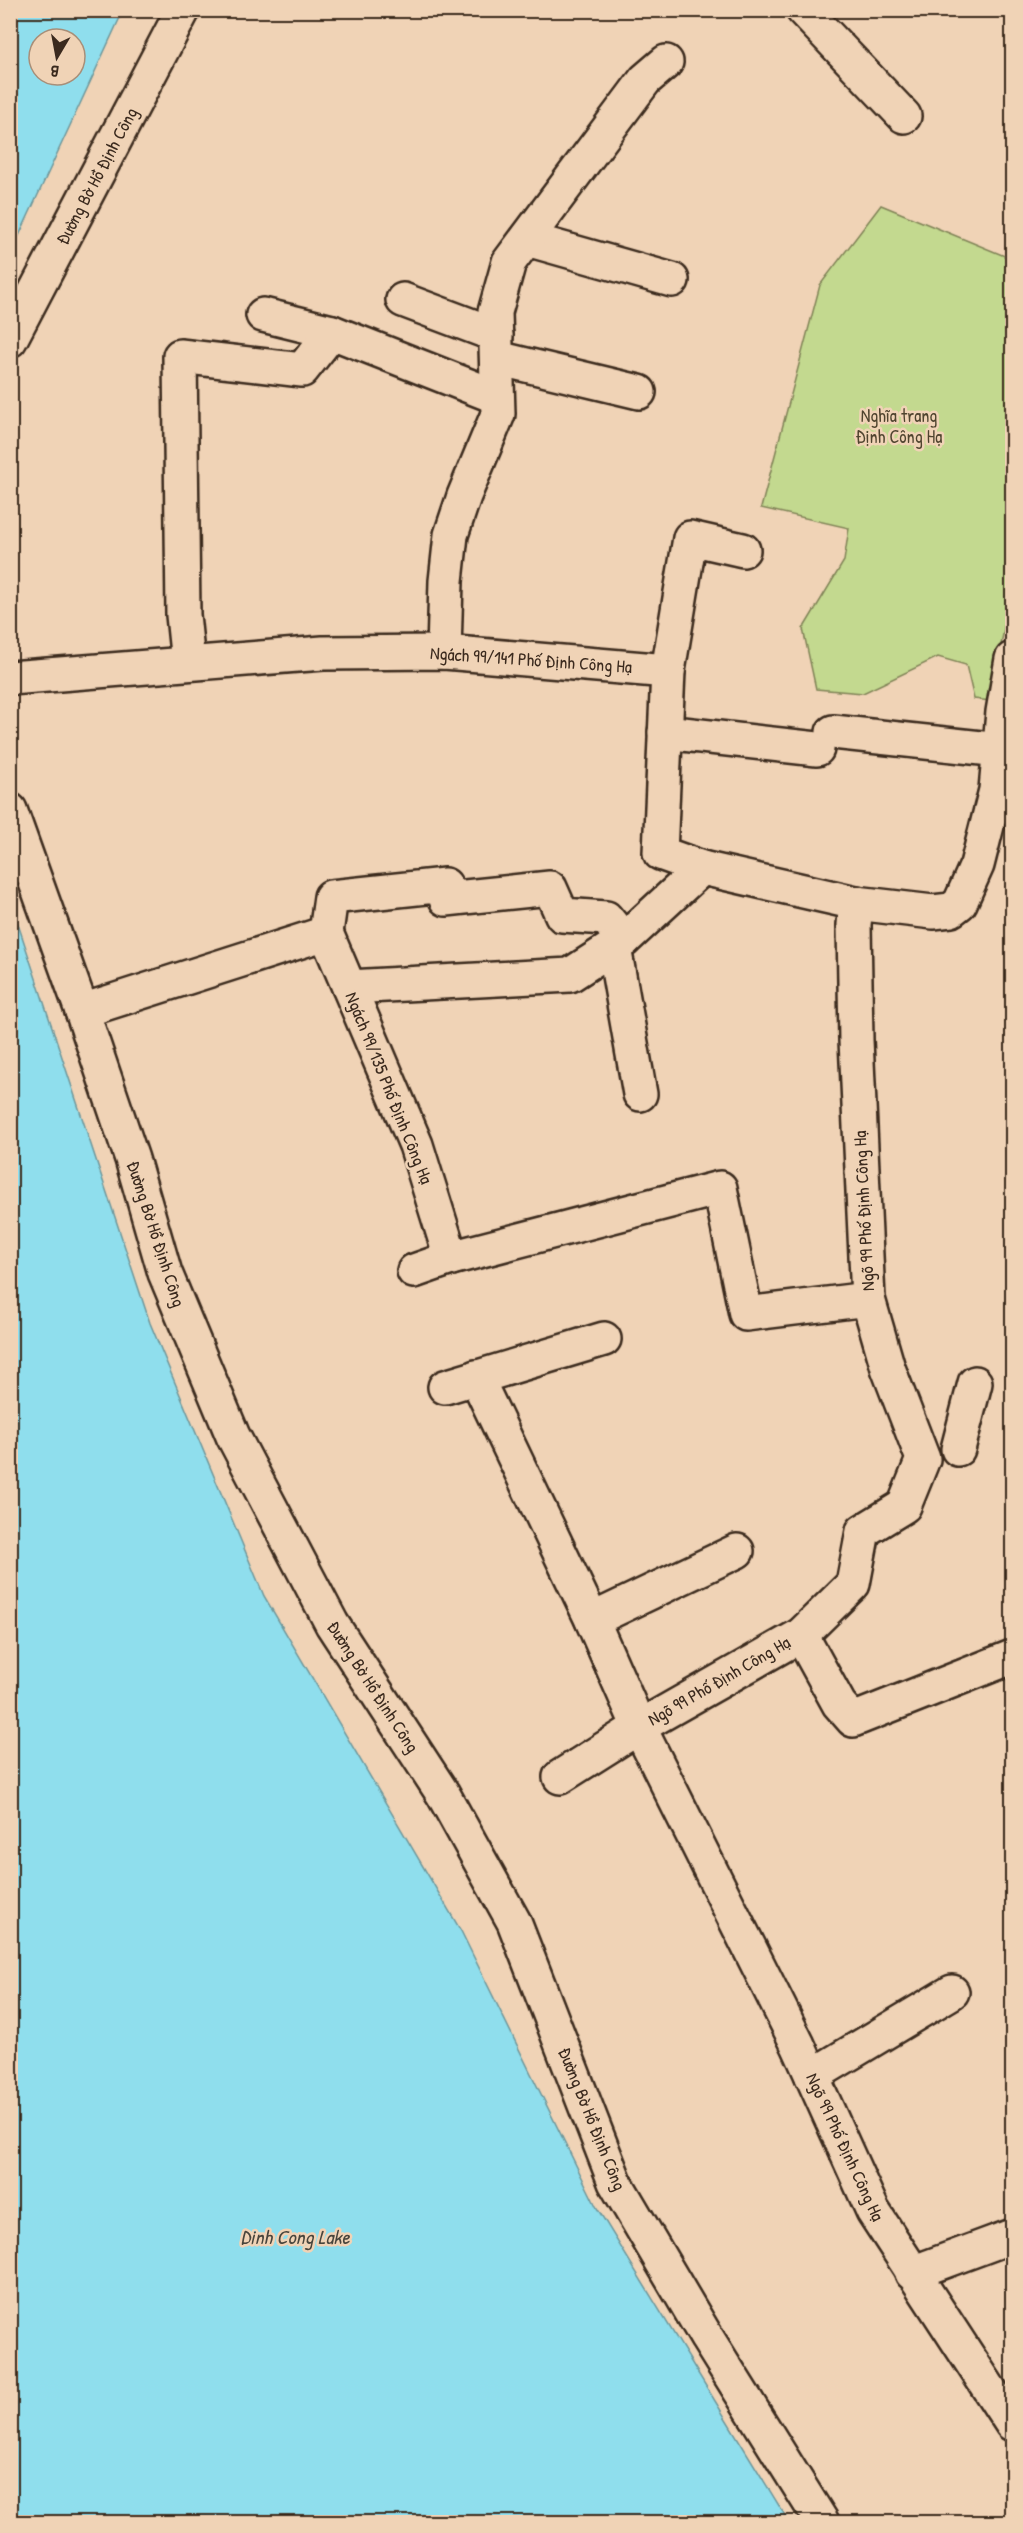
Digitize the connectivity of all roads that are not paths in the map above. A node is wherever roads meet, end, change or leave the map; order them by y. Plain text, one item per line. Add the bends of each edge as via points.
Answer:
1 (183, 10) edge
2 (803, 10) edge
3 (666, 62) dead end
4 (904, 116) dead end
5 (527, 238) junction
6 (672, 280) dead end
7 (403, 300) dead end
8 (263, 315) dead end
9 (332, 332) junction
10 (10, 340) edge
11 (496, 347) junction
12 (639, 392) dead end
13 (497, 397) junction
14 (743, 550) dead end
15 (444, 652) junction
16 (1012, 659) edge
17 (188, 663) junction
18 (668, 671) junction
19 (10, 678) edge
20 (665, 732) junction
21 (1000, 750) junction
22 (10, 810) edge
23 (999, 827) edge
24 (702, 868) junction
25 (856, 903) junction
26 (326, 933) junction
27 (619, 944) junction
28 (349, 987) junction
29 (82, 1011) junction
30 (640, 1094) dead end
31 (451, 1258) junction
32 (414, 1271) dead end
33 (868, 1299) junction
34 (604, 1339) dead end
35 (476, 1377) junction
36 (975, 1383) dead end
37 (445, 1387) dead end
38 (922, 1459) junction
39 (737, 1551) dead end
40 (592, 1620) junction
41 (801, 1635) junction
42 (1012, 1657) edge
43 (639, 1727) junction
44 (560, 1777) dead end
45 (952, 1992) dead end
46 (812, 2076) junction
47 (1012, 2236) edge
48 (912, 2273) junction
49 (1009, 2415) edge
50 (822, 2523) edge

1 - 10 street, Đường Bờ Hồ Định Công
2 - 4 street
3 - 5 street via 645,80
5 - 6 street
5 - 11 street via 510,262 495,312
7 - 11 street
8 - 9 street
9 - 13 street
9 - 17 street via 302,370 180,356 183,615
11 - 12 street
11 - 13 street
13 - 15 street via 498,414 452,535
14 - 18 street via 690,538
15 - 17 street, Ngách 99/141 Phố Định Công Hạ via 324,653
15 - 18 street, Ngách 99/141 Phố Định Công Hạ
16 - 21 street
17 - 19 street, Ngách 99/141 Phố Định Công Hạ
18 - 20 street
20 - 21 street
20 - 24 street via 660,853
21 - 23 street via 996,790
22 - 29 street, Đường Bờ Hồ Định Công
23 - 25 street via 960,903 951,910 933,912
24 - 25 street
24 - 27 street
25 - 33 street, Ngõ 99 Phố Định Công Hạ via 856,1040
26 - 27 street via 331,897 445,885 446,899 550,888 562,915 606,918
26 - 28 street, Ngách 99/135 Phố Định Công Hạ
26 - 29 street
27 - 28 street via 570,975
27 - 30 street
28 - 31 street, Ngách 99/135 Phố Định Công Hạ via 416,1145
29 - 50 street, Đường Bờ Hồ Định Công via 165,1273 232,1436 332,1624 443,1794 514,1922 615,2182
31 - 32 street
31 - 33 street via 720,1188 746,1314
33 - 38 street, Ngõ 99 Phố Định Công Hạ via 888,1368
34 - 35 street
35 - 37 street
35 - 40 street, Ngõ 99 Phố Định Công Hạ
36 - 38 street via 972,1444
38 - 41 street, Ngõ 99 Phố Định Công Hạ via 904,1506 863,1531 853,1584
39 - 40 street
40 - 43 street, Ngõ 99 Phố Định Công Hạ
41 - 42 street via 839,1704 853,1720
41 - 43 street, Ngõ 99 Phố Định Công Hạ
43 - 44 street
43 - 46 street, Ngõ 99 Phố Định Công Hạ
45 - 46 street
46 - 48 street, Ngõ 99 Phố Định Công Hạ via 873,2211
47 - 48 street
48 - 49 street, Ngõ 99 Phố Định Công Hạ

